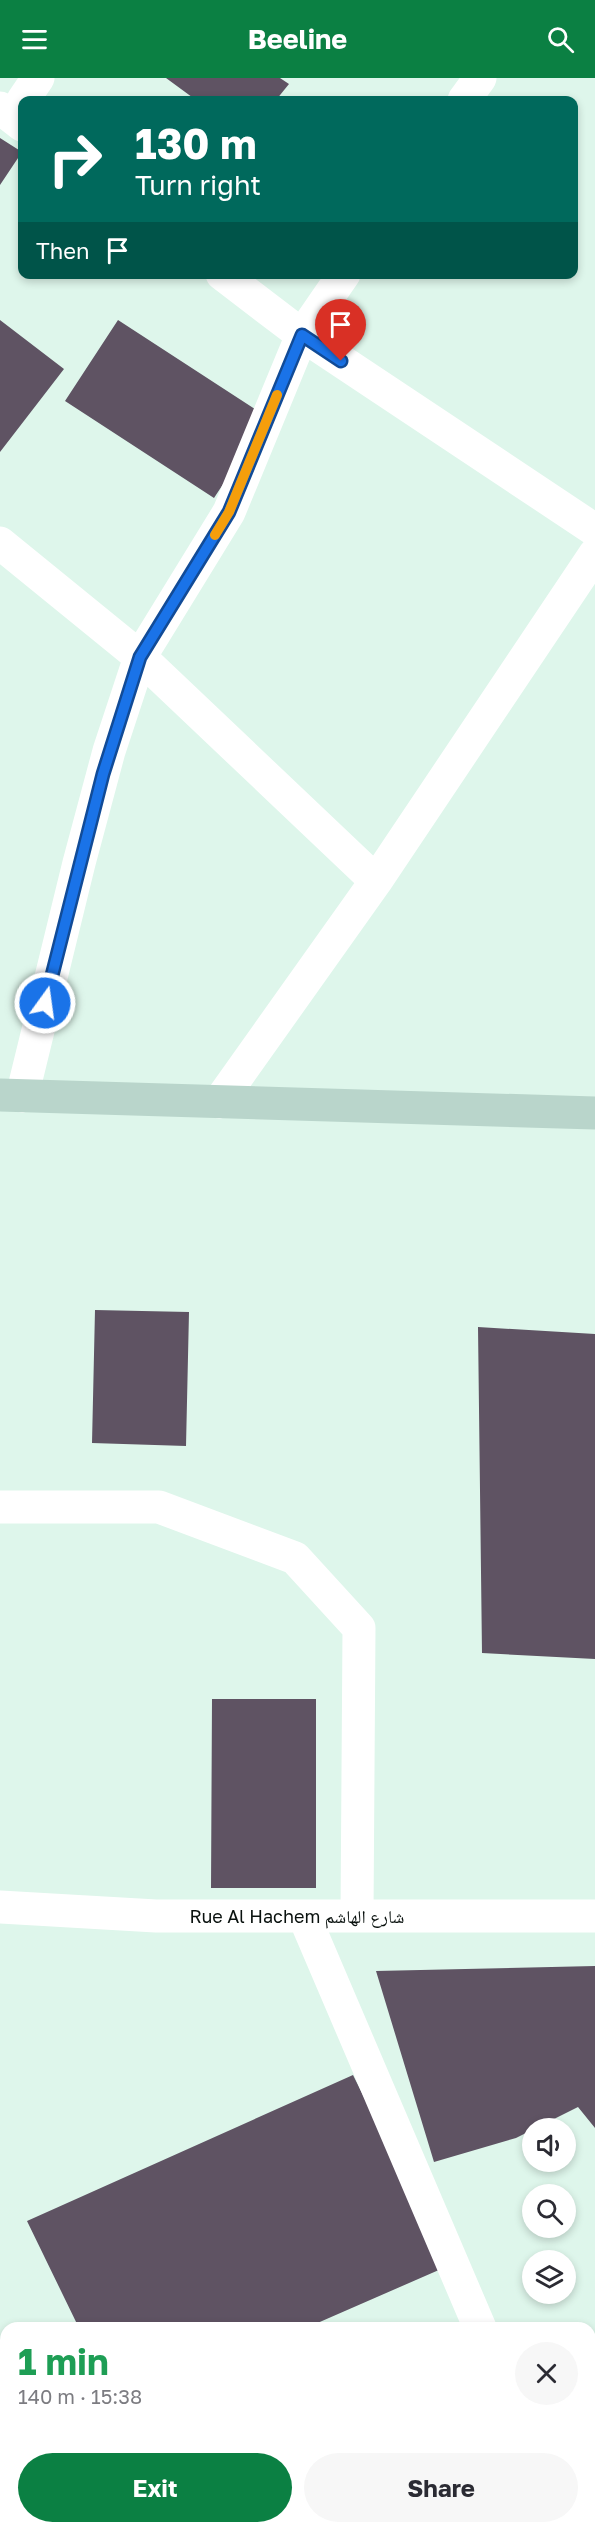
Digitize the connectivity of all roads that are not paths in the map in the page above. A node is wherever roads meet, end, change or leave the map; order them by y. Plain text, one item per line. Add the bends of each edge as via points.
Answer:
1 (38, 78) edge
2 (480, 78) edge
3 (26, 96) edge
4 (467, 96) edge
5 (229, 279) edge
6 (341, 279) edge
7 (302, 335) junction
8 (595, 530) edge
9 (0, 543) edge
10 (595, 554) edge
11 (140, 657) junction
12 (376, 881) junction
13 (11, 1095) edge
14 (219, 1102) junction
15 (595, 1113) edge
16 (0, 1508) edge
17 (0, 1907) edge
18 (304, 1916) junction
19 (357, 1916) junction
20 (595, 1916) edge
21 (477, 2322) edge

1 - 3 street
2 - 4 street
5 - 7 street
6 - 7 street
7 - 8 street
7 - 11 street via 229,512
9 - 11 street
10 - 12 street
11 - 12 street
11 - 13 street via 109,751
12 - 14 street
13 - 14 street
14 - 15 street
16 - 19 street via 159,1507 295,1558 359,1628
17 - 18 street, Rue Al Hachem شارع الهاشم via 156,1916
18 - 19 street, Rue Al Hachem شارع الهاشم
18 - 21 street
19 - 20 street, Rue Al Hachem شارع الهاشم

